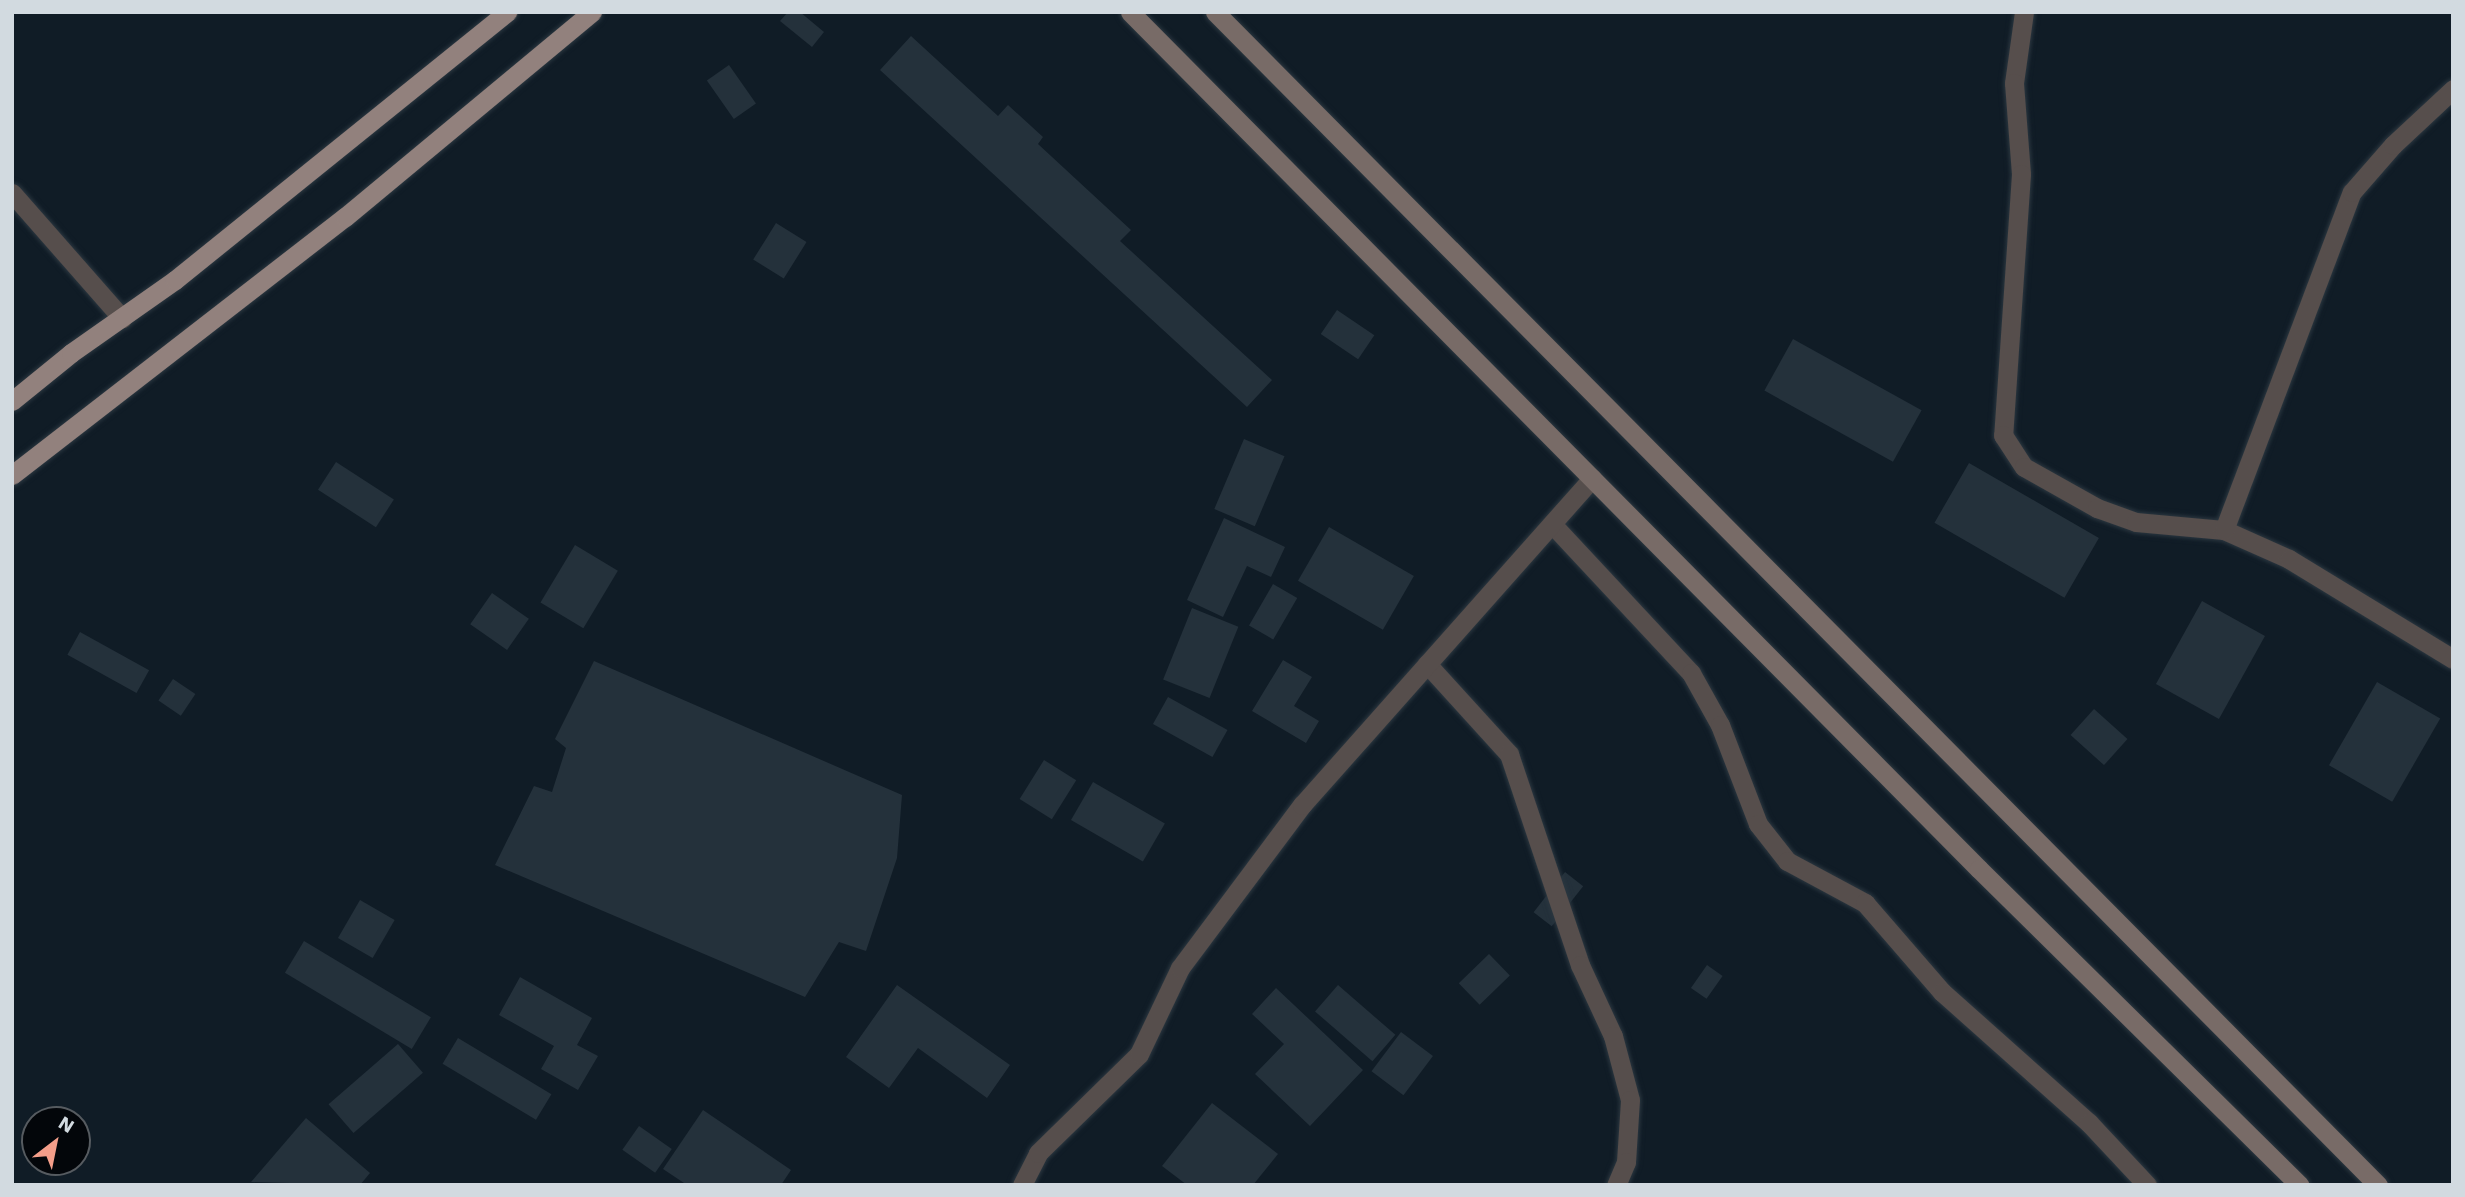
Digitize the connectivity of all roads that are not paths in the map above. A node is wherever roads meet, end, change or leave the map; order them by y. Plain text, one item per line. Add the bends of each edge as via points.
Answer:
1 (508, 12) edge
2 (592, 12) edge
3 (1130, 12) edge
4 (1215, 12) edge
5 (2024, 12) edge
6 (2453, 89) edge
7 (12, 192) edge
8 (122, 318) junction
9 (12, 401) edge
10 (12, 475) edge
11 (1592, 478) junction
12 (1552, 524) junction
13 (2224, 530) junction
14 (2453, 659) edge
15 (1427, 664) junction
16 (1022, 1185) edge
17 (1616, 1185) edge
18 (2147, 1185) edge
19 (2299, 1185) edge
20 (2378, 1185) edge

1 - 8 main road
2 - 10 main road via 345,217
3 - 11 main road
4 - 20 main road
5 - 13 street via 2014,83 2021,174 2003,435 2024,467 2097,508 2136,522
6 - 13 street via 2393,145 2352,192
7 - 8 street
8 - 9 main road
11 - 12 street
11 - 19 main road
12 - 15 street
12 - 18 street via 1690,673 1720,725 1758,824 1787,861 1865,903 1942,992 2089,1123
13 - 14 street via 2289,559
15 - 16 street via 1302,805 1180,968 1139,1054 1038,1153
15 - 17 street via 1509,754 1580,965 1613,1036 1630,1100 1626,1162

